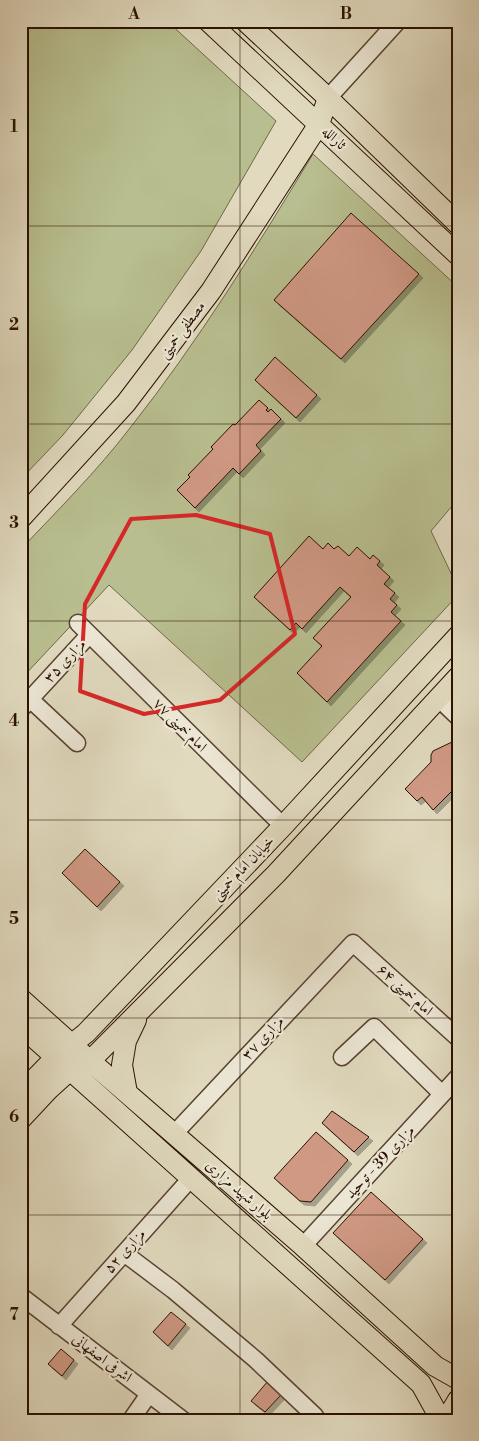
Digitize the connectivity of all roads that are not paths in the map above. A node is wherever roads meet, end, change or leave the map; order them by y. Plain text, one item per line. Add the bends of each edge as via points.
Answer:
1 (208, 21) edge
2 (245, 21) edge
3 (398, 21) edge
4 (328, 98) junction
5 (319, 124) junction
6 (458, 224) edge
7 (458, 256) edge
8 (21, 518) edge
9 (83, 629) joint
10 (458, 636) edge
11 (458, 676) edge
12 (438, 698) junction
13 (26, 704) edge
14 (458, 717) edge
15 (77, 743) dead end
16 (283, 826) junction
17 (352, 943) joint
18 (21, 999) edge
19 (140, 1011) junction
20 (21, 1026) edge
21 (458, 1038) edge
22 (72, 1045) junction
23 (342, 1057) dead end
24 (90, 1061) junction
25 (63, 1064) junction
26 (458, 1077) edge
27 (21, 1093) edge
28 (127, 1093) junction
29 (442, 1094) junction
30 (21, 1118) edge
31 (174, 1134) junction
32 (192, 1177) junction
33 (303, 1246) junction
34 (124, 1253) junction
35 (21, 1296) edge
36 (59, 1326) junction
37 (458, 1379) edge
38 (148, 1394) junction
39 (458, 1400) edge
40 (131, 1420) edge
41 (183, 1420) edge
42 (312, 1420) edge
43 (441, 1420) edge
44 (446, 1420) edge

1 - 5 main road, ثارالله
2 - 4 main road, ثارالله
3 - 4 street
4 - 5 main road, مصطفی خمینی
4 - 6 main road, ثارالله
5 - 7 main road, ثارالله
5 - 8 main road, مصطفی خمینی via 211,291 126,403
9 - 13 street, مزاری ۳۵
9 - 16 street, امام خمینی ۷۷
10 - 16 main road, خیابان امام خمینی
11 - 12 main road, خیابان امام خمینی
12 - 14 street
12 - 19 main road, خیابان امام خمینی via 276,874
13 - 15 street
16 - 22 main road, خیابان امام خمینی
17 - 21 street, امام خمینی ۶۴
17 - 31 street, مزاری ۳۷
18 - 22 main road, بلوار شهید مزاری
19 - 24 main road, خیابان امام خمینی
19 - 28 main road via 126,1041 122,1065
20 - 25 main road, بلوار شهید مزاری
22 - 24 main road, بلوار شهید مزاری
22 - 25 main road, خیابان امام خمینی
23 - 29 street via 374,1027
24 - 25 main road, خیابان امام خمینی
24 - 28 main road, بلوار شهید مزاری
25 - 27 main road, خیابان امام خمینی
25 - 30 main road, خیابان امام خمینی via 49,1089
25 - 32 main road, بلوار شهید مزاری
26 - 29 street, مزاری 39 - توحید
28 - 31 main road, بلوار شهید مزاری
29 - 33 street, مزاری 39 - توحید
31 - 33 main road, بلوار شهید مزاری
32 - 34 street, مزاری ۵۲
32 - 43 main road, بلوار شهید مزاری via 420,1384
33 - 37 main road, بلوار شهید مزاری via 435,1366
34 - 36 street, مزاری ۵۲
34 - 42 street via 174,1290 256,1360 315,1416
35 - 36 street, اشرفی اصفهانی
36 - 38 street, اشرفی اصفهانی
38 - 40 street
38 - 41 street, اشرفی اصفهانی
39 - 44 main road

